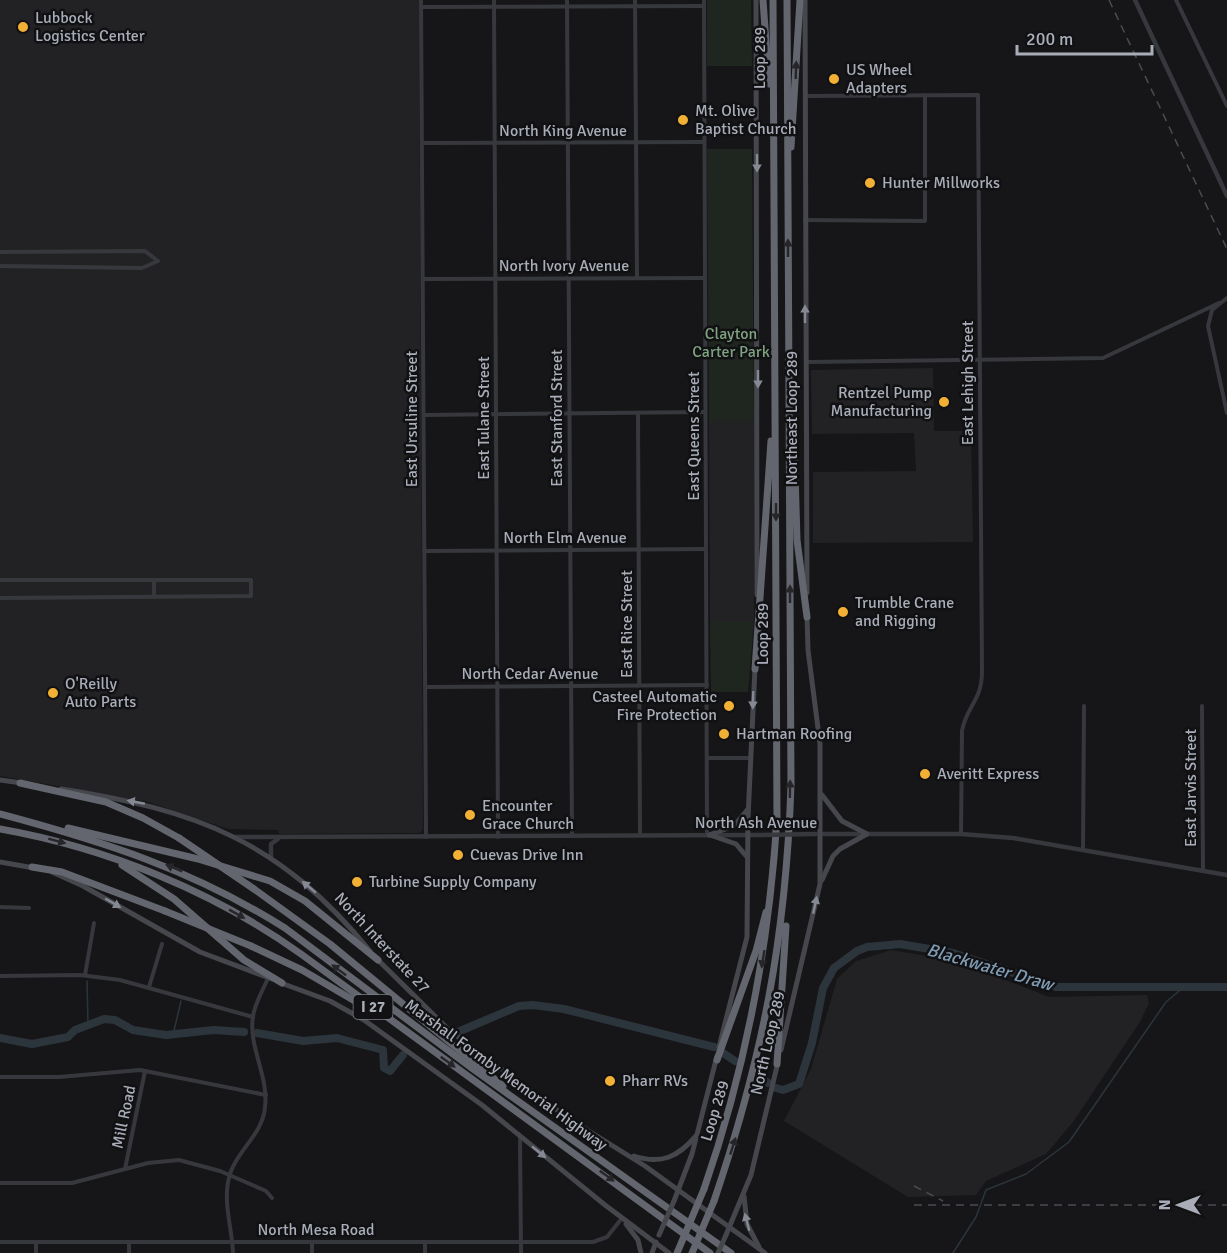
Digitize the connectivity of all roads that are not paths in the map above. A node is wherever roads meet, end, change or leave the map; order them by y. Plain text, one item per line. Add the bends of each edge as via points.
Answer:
1 (421, 0) edge
2 (494, 0) edge
3 (567, 0) edge
4 (635, 0) edge
5 (704, 0) edge
6 (756, 0) edge
7 (763, 0) edge
8 (773, 0) edge
9 (787, 0) edge
10 (800, 0) edge
11 (805, 0) edge
12 (1135, 0) edge
13 (1176, 0) edge
14 (635, 6) junction
15 (704, 6) junction
16 (421, 7) junction
17 (494, 7) junction
18 (567, 7) junction
19 (925, 95) junction
20 (804, 96) junction
21 (1227, 106) edge
22 (636, 142) junction
23 (704, 142) junction
24 (422, 143) junction
25 (495, 143) junction
26 (568, 143) junction
27 (788, 191) junction
28 (1227, 196) edge
29 (774, 197) junction
30 (805, 220) junction
31 (0, 252) edge
32 (0, 266) edge
33 (568, 278) junction
34 (637, 278) junction
35 (705, 278) junction
36 (423, 279) junction
37 (495, 279) junction
38 (1227, 298) edge
39 (1219, 303) junction
40 (788, 349) junction
41 (980, 361) junction
42 (805, 362) junction
43 (774, 370) junction
44 (638, 412) junction
45 (705, 412) junction
46 (569, 413) junction
47 (1227, 413) edge
48 (496, 414) junction
49 (424, 415) junction
50 (706, 549) junction
51 (570, 550) junction
52 (638, 550) junction
53 (424, 551) junction
54 (497, 551) junction
55 (0, 580) edge
56 (154, 580) junction
57 (154, 597) junction
58 (0, 598) edge
59 (807, 617) junction
60 (755, 669) junction
61 (639, 685) junction
62 (707, 685) junction
63 (498, 686) junction
64 (571, 686) junction
65 (425, 687) junction
66 (1084, 706) dead end
67 (1202, 706) dead end
68 (707, 758) junction
69 (751, 758) junction
70 (0, 780) edge
71 (20, 783) junction
72 (820, 792) junction
73 (749, 808) junction
74 (0, 813) edge
75 (0, 829) edge
76 (818, 834) junction
77 (867, 834) junction
78 (961, 834) junction
79 (640, 835) junction
80 (708, 835) junction
81 (748, 835) junction
82 (572, 836) junction
83 (236, 837) junction
84 (281, 837) junction
85 (426, 837) junction
86 (498, 837) junction
87 (1083, 849) junction
88 (271, 858) junction
89 (748, 859) junction
90 (114, 860) junction
91 (774, 860) junction
92 (0, 862) edge
93 (32, 867) junction
94 (1203, 871) junction
95 (1227, 875) edge
96 (786, 883) junction
97 (820, 884) junction
98 (0, 907) edge
99 (29, 908) dead end
100 (94, 923) dead end
101 (162, 944) dead end
102 (378, 960) junction
103 (0, 976) edge
104 (85, 976) junction
105 (268, 978) junction
106 (282, 983) junction
107 (149, 987) junction
108 (253, 1017) junction
109 (418, 1040) junction
110 (717, 1060) junction
111 (777, 1064) junction
112 (146, 1071) junction
113 (0, 1077) edge
114 (266, 1095) junction
115 (542, 1119) junction
116 (697, 1134) junction
117 (520, 1137) junction
118 (624, 1152) junction
119 (124, 1169) junction
120 (230, 1176) junction
121 (0, 1183) edge
122 (678, 1190) junction
123 (745, 1191) junction
124 (272, 1198) dead end
125 (622, 1218) junction
126 (729, 1228) junction
127 (0, 1242) edge
128 (36, 1242) junction
129 (129, 1242) junction
130 (232, 1242) junction
131 (312, 1242) junction
132 (425, 1242) junction
133 (521, 1242) junction
134 (656, 1243) junction
135 (763, 1252) edge
136 (36, 1253) edge
137 (129, 1253) edge
138 (233, 1253) edge
139 (312, 1253) edge
140 (425, 1253) edge
141 (521, 1253) edge
142 (641, 1253) edge
143 (652, 1253) edge
144 (669, 1253) edge
145 (677, 1253) edge
146 (693, 1253) edge
147 (710, 1253) edge
148 (718, 1253) edge
149 (731, 1253) edge

1 - 16 street, East Ursuline Street
2 - 17 street, East Tulane Street
3 - 18 street, East Stanford Street
4 - 14 street
5 - 15 street, East Queens Street
6 -> 60 main road, Northeast Loop 289
7 - 29 highway
8 - 29 highway, Loop 289
9 - 27 highway, Loop 289
27 -> 10 highway
11 - 20 main road, Northeast Loop 289
12 - 28 street
13 - 21 street
14 - 15 street
14 - 18 street
14 - 22 street
15 - 23 street, East Queens Street
16 - 17 street
16 - 24 street, East Ursuline Street
17 - 18 street
17 - 25 street, East Tulane Street
18 - 26 street, East Stanford Street
19 - 20 street
19 - 30 street via 925,221
19 - 41 street, East Lehigh Street via 978,95
20 - 30 main road, Northeast Loop 289
22 - 23 street, North King Avenue
22 - 26 street, North King Avenue
22 - 34 street
23 - 35 street, East Queens Street
24 - 25 street, North King Avenue
24 - 36 street, East Ursuline Street
25 - 26 street, North King Avenue
25 - 37 street, East Tulane Street
26 - 33 street, East Stanford Street
40 -> 27 highway, Loop 289
29 - 43 highway, Loop 289
42 -> 30 main road, Northeast Loop 289
31 - 32 street via 144,251 158,261 142,268
33 - 34 street, North Ivory Avenue
33 - 37 street, North Ivory Avenue
33 - 46 street, East Stanford Street
34 - 35 street, North Ivory Avenue
35 - 45 street, East Queens Street
36 - 37 street, North Ivory Avenue
36 - 49 street, East Ursuline Street
37 - 48 street, East Tulane Street
38 - 39 street
39 - 41 street via 1103,358
39 - 47 street via 1210,313 1209,333
40 - 59 highway via 797,540
96 -> 40 highway, Loop 289 via 791,785
41 - 42 street
41 - 78 street, East Lehigh Street via 982,671 978,698 962,731
42 - 59 main road, Northeast Loop 289
43 - 60 highway
43 -> 91 highway, Loop 289
44 - 45 street
44 - 46 street
44 - 52 street, East Rice Street
45 - 50 street, East Queens Street
46 - 48 street
46 - 51 street, East Stanford Street
48 - 49 street
48 - 54 street, East Tulane Street
49 - 53 street, East Ursuline Street
50 - 52 street, North Elm Avenue
50 - 62 street, East Queens Street
51 - 52 street, North Elm Avenue
51 - 54 street, North Elm Avenue
51 - 64 street, East Stanford Street
52 - 61 street, East Rice Street
53 - 54 street, North Elm Avenue
53 - 65 street, East Ursuline Street
54 - 63 street, East Tulane Street
55 - 56 street
56 - 57 street
56 - 57 street via 251,580 251,596
57 - 58 street
59 - 72 main road, Northeast Loop 289 via 820,744
60 -> 69 main road, Northeast Loop 289
61 - 62 street, North Cedar Avenue
61 - 64 street, North Cedar Avenue
61 - 79 street, East Rice Street
62 - 68 street, East Queens Street
63 - 64 street, North Cedar Avenue
63 - 65 street, North Cedar Avenue
63 - 86 street, East Tulane Street
64 - 82 street, East Stanford Street
65 - 85 street, East Ursuline Street
66 - 87 street
67 - 94 street, East Jarvis Street
68 - 69 street
68 - 80 street, East Queens Street
69 - 73 main road, Northeast Loop 289
70 - 71 main road, North Interstate 27
83 -> 71 main road, North Interstate 27 via 149,804
71 - 115 highway, bridge via 106,802 179,838 351,961
72 - 76 main road, Northeast Loop 289
72 - 77 main road via 842,821
73 - 80 main road via 734,826
73 - 81 main road, Northeast Loop 289
74 - 102 highway via 108,836 262,877 305,901
115 -> 74 highway, Marshall Formby Memorial Highway / I 27 via 258,910 148,858
75 -> 90 highway, Marshall Formby Memorial Highway / I 27 via 58,841
76 - 77 street, North Ash Avenue
76 - 81 street, North Ash Avenue, bridge
76 - 97 main road, North Loop 289
77 - 78 street, North Ash Avenue
77 - 97 main road via 833,856
78 - 87 street, North Ash Avenue
79 - 80 street, North Ash Avenue
79 - 82 street, North Ash Avenue
80 - 81 street, North Ash Avenue
80 - 89 main road via 736,844
81 - 89 main road
82 - 86 street, North Ash Avenue
83 - 84 street, North Ash Avenue
83 - 88 main road, North Interstate 27
84 - 85 street, North Ash Avenue
84 - 88 street via 271,844
85 - 86 street, North Ash Avenue
87 - 94 street, North Ash Avenue
102 -> 88 main road, North Interstate 27 via 318,895
89 - 110 main road via 749,914 744,958
90 - 106 highway via 174,899 244,960
90 -> 109 highway, Marshall Formby Memorial Highway / I 27 via 172,882 257,925
91 - 110 highway via 763,927
91 -> 145 highway, Loop 289, bridge via 766,943 738,1080 704,1189
92 - 93 main road
93 -> 105 main road via 83,886 200,952
93 - 109 highway, bridge via 62,872 251,946 321,980
94 - 95 street, North Ash Avenue
96 - 111 highway
146 -> 96 highway, Loop 289, bridge via 745,1107 774,982
111 -> 97 main road, North Loop 289
98 - 99 street
100 - 104 street
101 - 107 street
102 - 118 main road, North Interstate 27 via 450,1031 568,1118
103 - 104 street
104 - 107 street
105 - 106 main road
105 - 108 street
106 - 117 main road via 355,1014
107 - 108 street
108 - 114 street
109 -> 147 highway, Marshall Formby Memorial Highway / I 27
110 - 116 main road
111 - 123 main road, North Loop 289
112 - 113 street
112 - 114 street
112 - 119 street, Mill Road
114 - 120 street via 263,1121
115 - 149 highway, Marshall Formby Memorial Highway / I 27
116 - 118 main road via 677,1155 663,1160 646,1160
116 - 122 main road
117 -> 125 main road
117 - 133 street
118 - 122 main road, North Interstate 27
119 - 120 street via 179,1160
119 - 121 street via 72,1182
120 - 124 street via 266,1191
120 - 130 street via 226,1205
122 - 126 main road, North Interstate 27
122 - 134 main road, bridge
123 - 126 main road, North Loop 289
135 -> 123 main road via 747,1224
125 - 133 street, North Mesa Road via 607,1237 597,1242
125 - 134 main road
125 - 142 main road via 638,1240
126 - 135 main road, North Interstate 27
126 - 148 main road, North Loop 289, bridge
127 - 128 street, North Mesa Road
128 - 129 street, North Mesa Road
128 - 136 street
129 - 130 street, North Mesa Road
129 - 137 street
130 - 131 street, North Mesa Road
130 - 138 street
131 - 132 street, North Mesa Road
131 - 139 street
132 - 133 street, North Mesa Road
132 - 140 street
133 - 141 street
134 - 143 main road
134 - 144 main road

